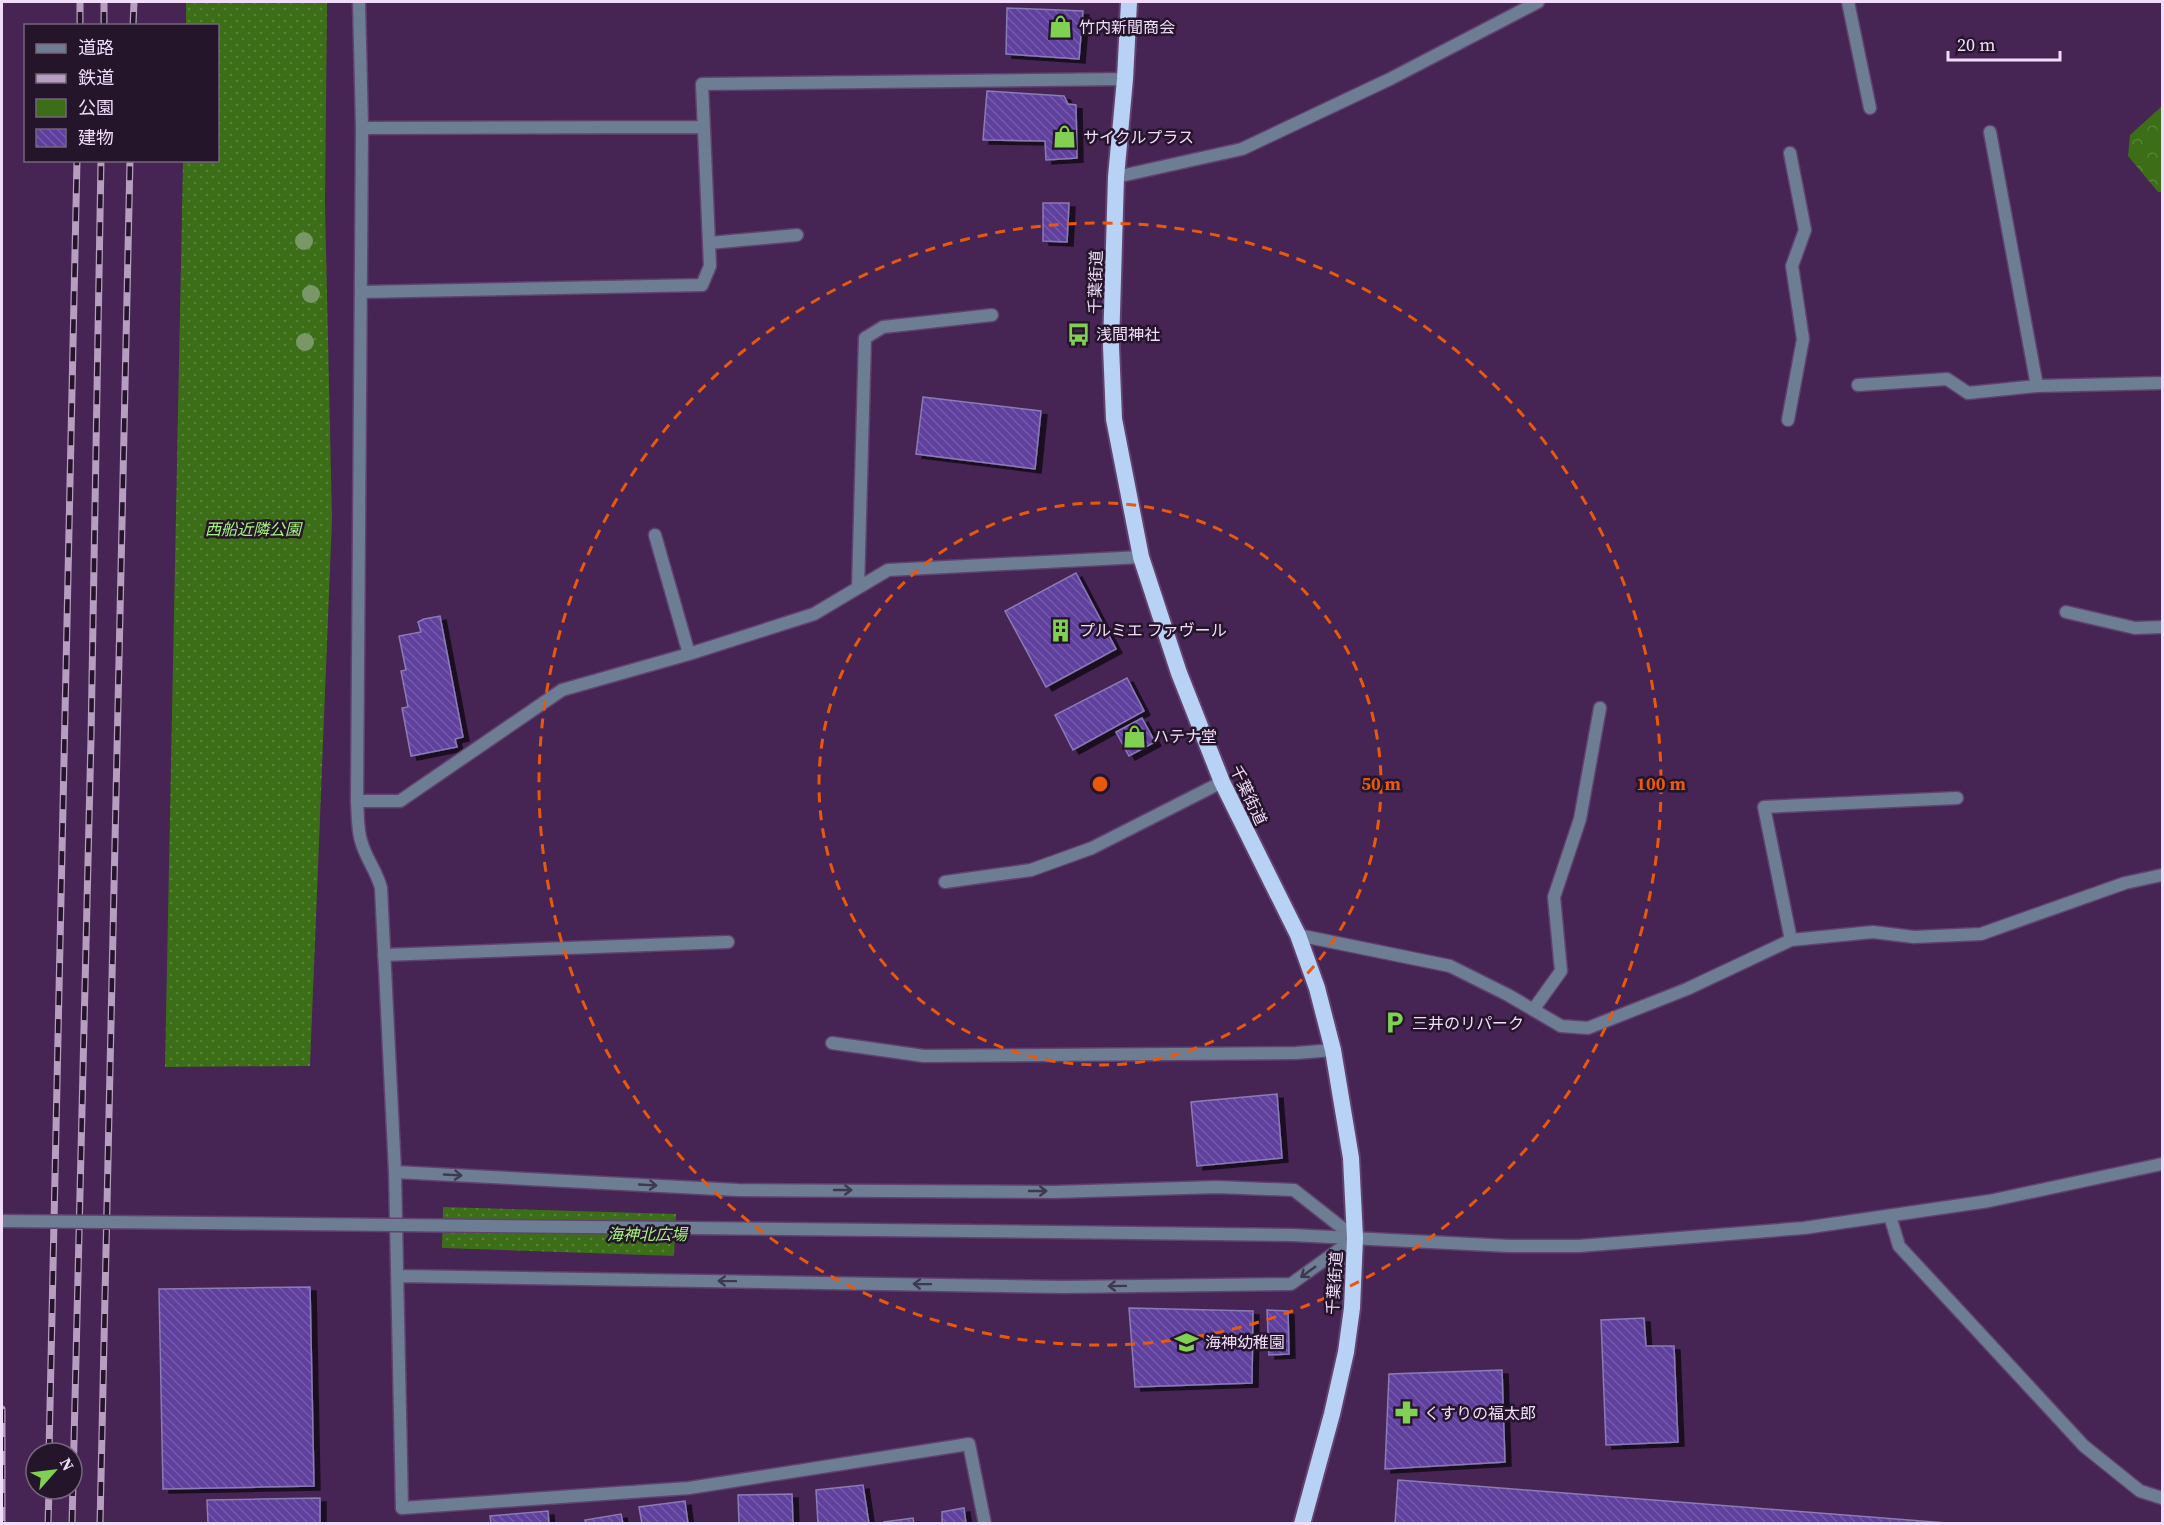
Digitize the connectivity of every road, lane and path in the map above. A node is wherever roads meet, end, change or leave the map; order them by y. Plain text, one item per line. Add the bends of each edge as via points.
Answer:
1 (360, 2) edge
2 (1129, 2) edge
3 (1538, 2) edge
4 (1848, 2) edge
5 (1125, 79) junction
6 (1870, 108) dead end
7 (704, 127) junction
8 (362, 128) junction
9 (1990, 132) dead end
10 (1790, 153) dead end
11 (1116, 177) junction
12 (797, 235) dead end
13 (709, 243) junction
14 (361, 292) junction
15 (992, 315) dead end
16 (2163, 383) edge
17 (1858, 386) dead end
18 (2037, 386) junction
19 (1788, 420) dead end
20 (655, 535) dead end
21 (1141, 557) junction
22 (858, 588) junction
23 (2066, 612) dead end
24 (2163, 627) edge
25 (689, 654) junction
26 (1600, 708) dead end
27 (1222, 782) junction
28 (1958, 798) dead end
29 (357, 801) junction
30 (2163, 875) edge
31 (945, 882) dead end
32 (1298, 935) junction
33 (1791, 940) junction
34 (728, 942) dead end
35 (384, 955) junction
36 (1533, 1010) junction
37 (832, 1043) dead end
38 (1334, 1050) junction
39 (2163, 1164) edge
40 (395, 1172) junction
41 (1890, 1216) junction
42 (2, 1221) edge
43 (1355, 1238) junction
44 (398, 1276) junction
45 (2163, 1498) edge
46 (985, 1524) edge
47 (1302, 1524) edge

1 - 8 street
2 - 5 highway, 千葉街道
3 - 11 street via 1390,79 1242,149
4 - 6 street
5 - 7 street via 702,84
5 - 11 highway, 千葉街道
7 - 8 street
7 - 13 street
8 - 14 street
9 - 18 street
10 - 19 street via 1805,230 1792,266 1803,339
11 - 21 highway, 千葉街道 via 1111,346 1114,419
12 - 13 street
13 - 14 street via 710,266 702,285
14 - 29 street
15 - 22 street via 883,327 865,338
16 - 18 street
17 - 18 street via 1947,380 1968,393
20 - 25 street
21 - 22 street via 888,570
21 - 27 highway, 千葉街道 via 1179,673
22 - 25 street via 814,614
23 - 24 street via 2135,628
25 - 29 street via 562,690 400,801
26 - 36 street via 1580,819 1554,897 1561,971
27 - 31 street via 1092,849 1031,870
27 - 32 highway, 千葉街道
28 - 33 street via 1764,807
29 - 35 street via 360,840 381,888
30 - 33 street via 2125,883 1980,934 1914,937 1873,932
32 - 36 street via 1450,966
32 - 38 highway, 千葉街道
33 - 36 street via 1688,989 1588,1028 1561,1026
34 - 35 street
35 - 40 street
37 - 38 street via 924,1056
38 - 43 highway, 千葉街道 via 1351,1158
39 - 41 street via 1989,1201
40 -> 43 street via 738,1190 1054,1192 1217,1186 1294,1190
40 - 44 street
41 - 43 street via 1804,1228 1579,1246
41 - 45 street via 1899,1246 2084,1446 2140,1491
42 - 43 street, bridge
43 -> 44 street via 1292,1284 1063,1287
43 - 47 highway, 千葉街道 via 1346,1352
44 - 46 street via 402,1508 689,1488 969,1444

